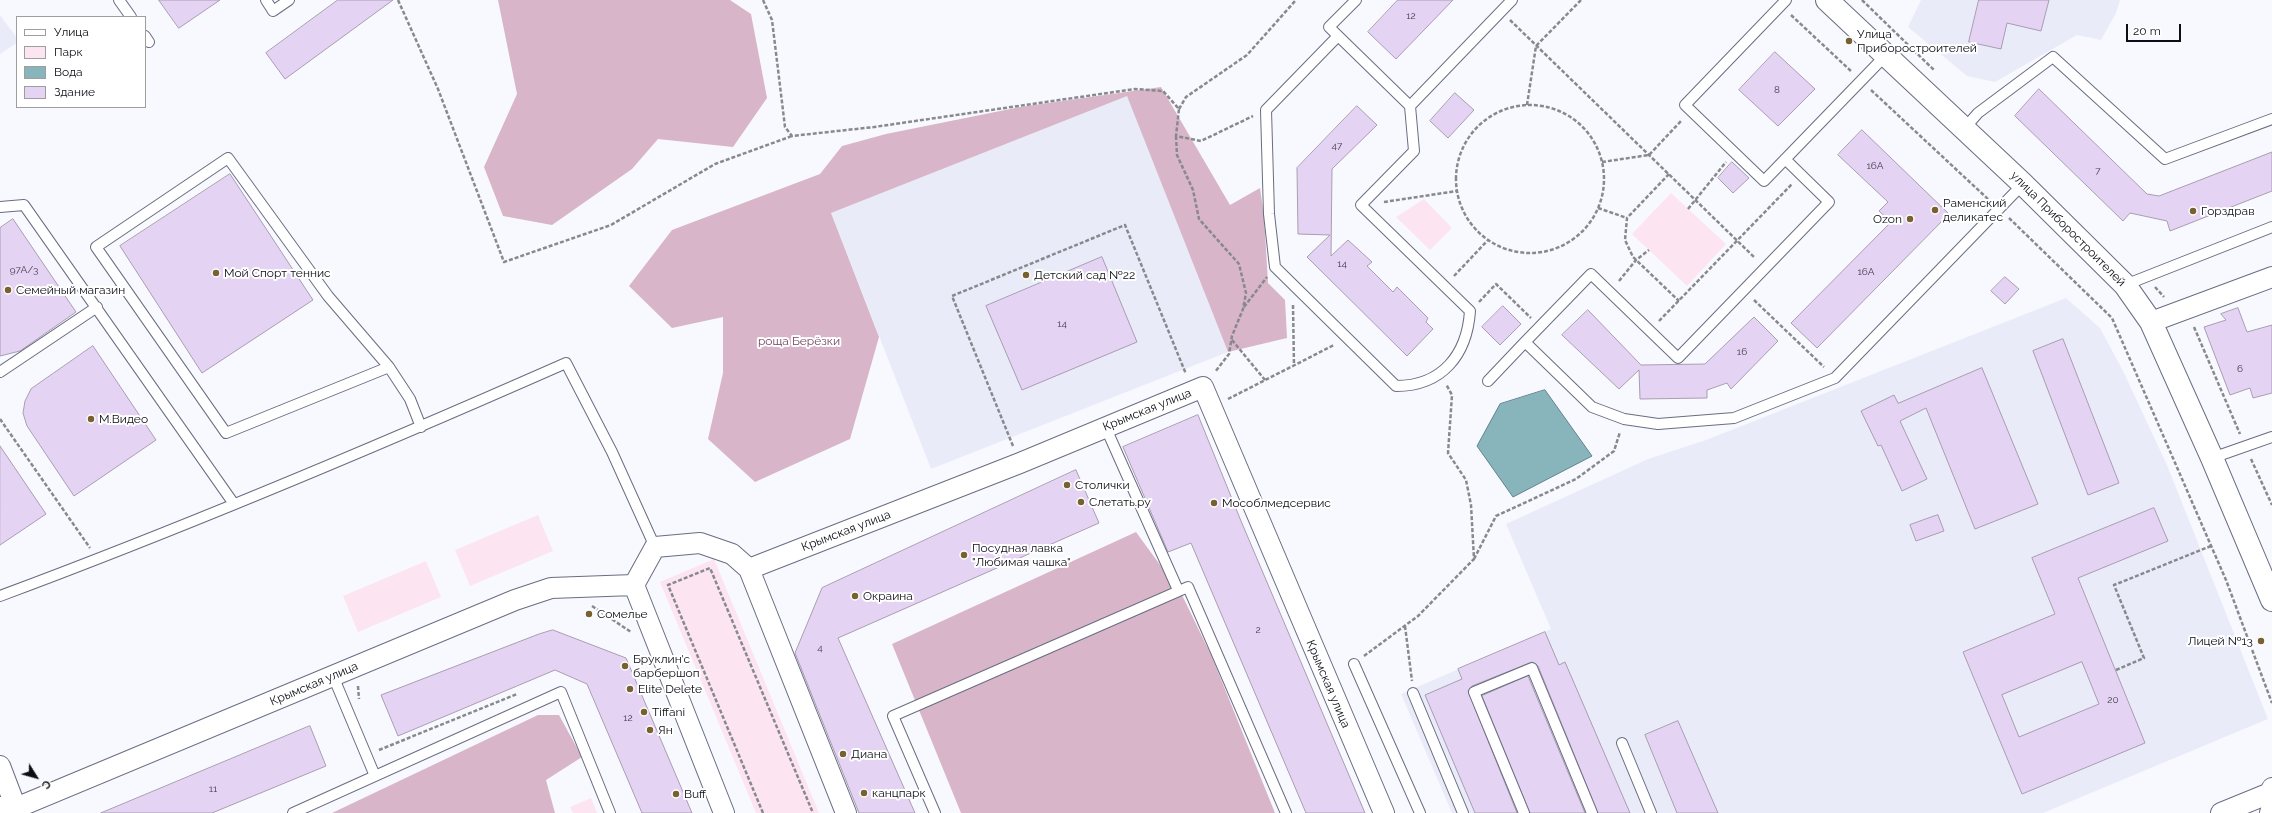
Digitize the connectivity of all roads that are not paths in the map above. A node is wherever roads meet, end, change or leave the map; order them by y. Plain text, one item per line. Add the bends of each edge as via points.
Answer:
1 (120, 0) edge
2 (266, 0) edge
3 (289, 0) edge
4 (1356, 0) edge
5 (1512, 0) edge
6 (1827, 0) edge
7 (1783, 3) edge
8 (131, 16) edge
9 (1338, 36) junction
10 (1886, 55) junction
11 (1410, 106) junction
12 (2272, 119) edge
13 (1964, 129) junction
14 (1785, 159) junction
15 (2023, 184) junction
16 (0, 207) edge
17 (2272, 228) edge
18 (2272, 277) edge
19 (2125, 285) junction
20 (98, 307) junction
21 (2151, 322) junction
22 (1525, 342) junction
23 (389, 368) junction
24 (0, 372) edge
25 (1488, 381) dead end
26 (421, 426) junction
27 (1105, 426) junction
28 (2272, 437) edge
29 (2212, 458) junction
30 (234, 504) junction
31 (655, 547) junction
32 (749, 569) junction
33 (634, 585) junction
34 (1178, 590) junction
35 (0, 596) edge
36 (2272, 600) edge
37 (1354, 664) road end
38 (337, 685) junction
39 (1413, 693) road end
40 (1622, 743) dead end
41 (0, 766) edge
42 (375, 776) junction
43 (2271, 798) edge
44 (12, 809) edge
45 (293, 813) edge
46 (610, 813) edge
47 (724, 813) edge
48 (846, 813) edge
49 (935, 813) edge
50 (1286, 813) edge
51 (1384, 813) edge
52 (1420, 813) edge
53 (1463, 813) edge
54 (1524, 813) edge
55 (1592, 813) edge
56 (1651, 813) edge
57 (2221, 813) edge
58 (2270, 813) edge

1 - 8 lane
2 - 3 lane via 273,11
4 - 9 lane via 1329,27
5 - 11 lane
6 - 10 street, улица Приборостроителей
7 - 14 lane via 1685,105 1764,181
9 - 11 lane
9 - 11 lane via 1266,110 1269,214 1275,267 1396,386 1411,386 1440,374 1459,352 1466,338 1470,311 1360,206 1414,150
10 - 13 street, улица Приборостроителей
10 - 14 lane
12 - 13 lane via 2165,159 2053,57 1978,113
13 - 15 street, улица Приборостроителей
14 - 22 lane via 1829,202 1678,358 1591,274
15 - 19 street, улица Приборостроителей
15 - 22 lane via 1835,378 1734,418 1658,424 1624,419 1592,407
16 - 20 lane via 24,204
17 - 19 lane
18 - 21 street
19 - 21 street, улица Приборостроителей
20 - 24 lane
20 - 30 lane
21 - 29 street, улица Приборостроителей
22 - 25 lane
23 - 23 lane via 226,433 96,247 228,158 328,296
23 - 26 lane via 410,399
26 - 30 lane
26 - 31 lane via 566,362 612,452
27 - 32 street, Крымская улица via 1020,463
27 - 34 lane
27 - 51 street, Крымская улица via 1198,389 1212,407
28 - 29 lane
29 - 36 street, улица Приборостроителей
30 - 35 lane via 98,560
31 - 32 street via 700,543 732,554
31 - 33 street
32 - 48 street
33 - 38 street, Крымская улица via 551,588 515,600
33 - 47 street
34 - 49 lane via 893,716
34 - 50 lane via 1188,587
37 - 52 lane
38 - 42 lane
38 - 44 street, Крымская улица
39 - 53 lane
40 - 56 lane
41 - 44 street
42 - 45 lane
42 - 46 lane via 561,692
43 - 57 street
43 - 58 street
54 - 55 lane via 1474,692 1532,668

